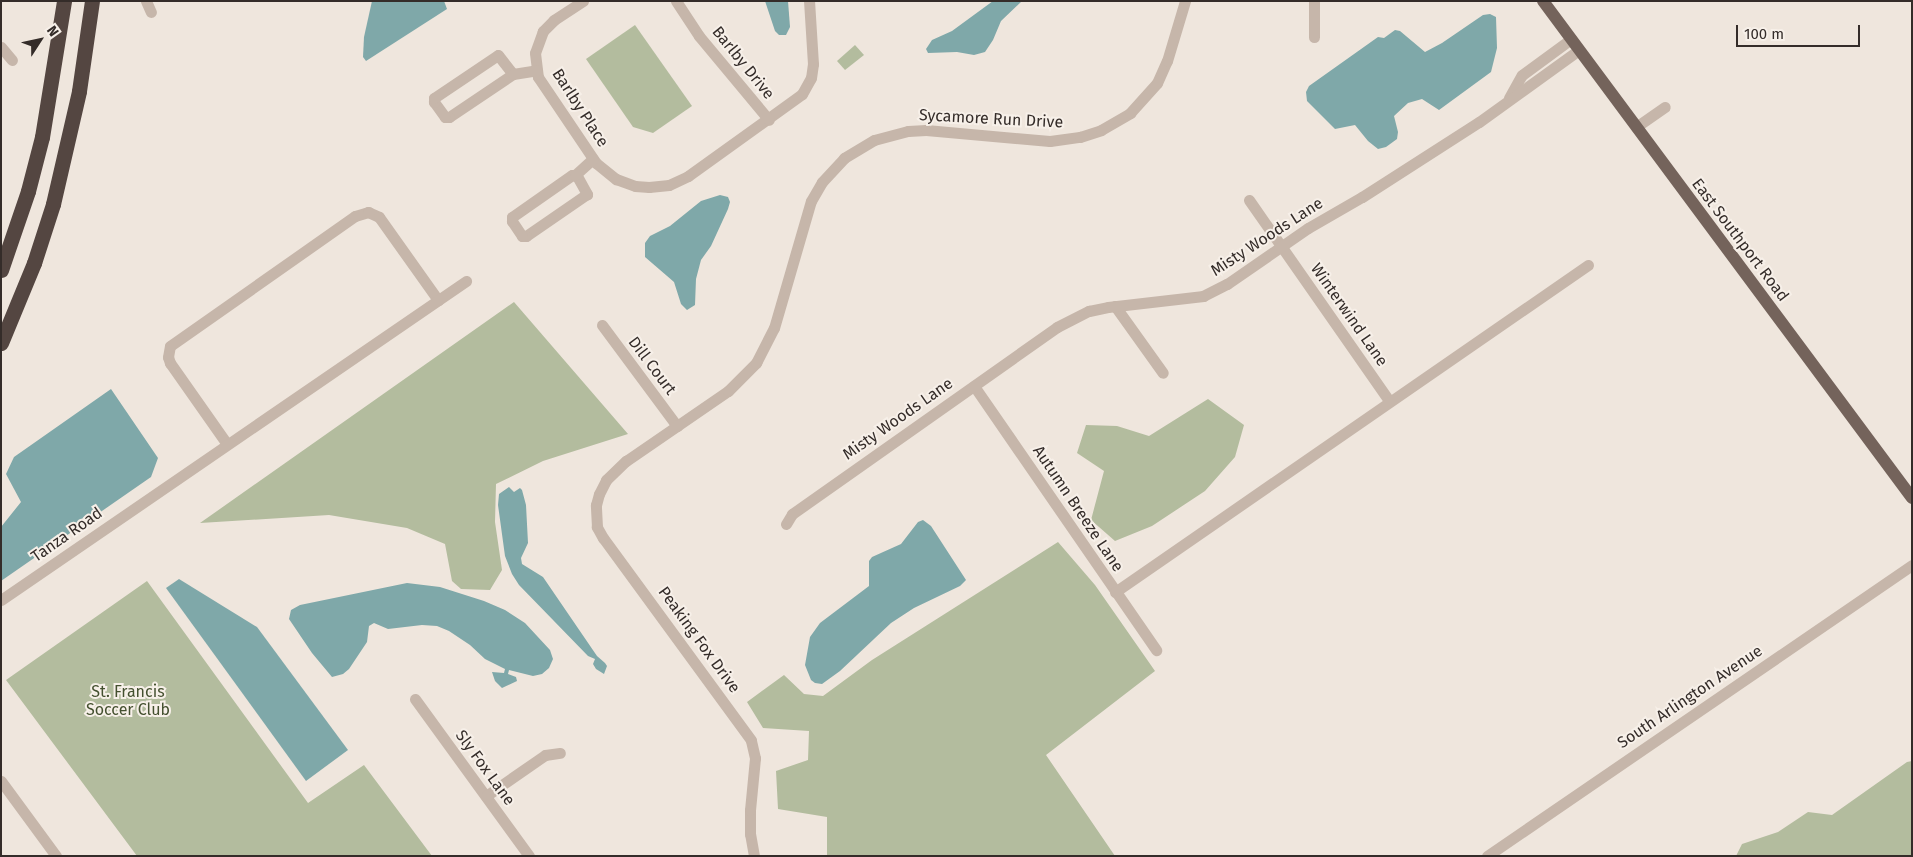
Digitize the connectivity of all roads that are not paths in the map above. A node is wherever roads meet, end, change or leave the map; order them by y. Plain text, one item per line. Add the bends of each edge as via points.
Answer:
1 (64, 1) edge
2 (92, 1) edge
3 (582, 1) edge
4 (676, 1) edge
5 (809, 1) edge
6 (1185, 1) edge
7 (1314, 1) edge
8 (1543, 1) edge
9 (1314, 37) dead end
10 (1571, 38) junction
11 (1, 46) edge
12 (1579, 50) junction
13 (12, 60) dead end
14 (537, 70) junction
15 (512, 74) junction
16 (1507, 102) junction
17 (1664, 107) dead end
18 (768, 120) junction
19 (1636, 127) junction
20 (593, 159) junction
21 (575, 175) junction
22 (1249, 200) dead end
23 (1281, 247) junction
24 (1588, 265) dead end
25 (1, 270) edge
26 (466, 281) dead end
27 (438, 300) junction
28 (1115, 306) junction
29 (602, 325) dead end
30 (1, 343) edge
31 (1162, 373) dead end
32 (974, 386) junction
33 (1389, 401) junction
34 (677, 426) junction
35 (226, 444) junction
36 (626, 461) joint
37 (1912, 498) edge
38 (786, 524) dead end
39 (1912, 565) edge
40 (1114, 592) junction
41 (1, 600) edge
42 (1156, 650) dead end
43 (414, 699) dead end
44 (560, 753) dead end
45 (1, 781) edge
46 (486, 796) junction
47 (56, 856) edge
48 (530, 856) edge
49 (754, 856) edge
50 (1487, 856) edge

1 - 25 highway via 42,137 28,191
2 - 30 highway via 79,91 53,204 34,263
3 - 14 street, Barlby Place via 550,24 538,41 535,53
4 - 18 street, Barlby Drive via 699,36
5 - 18 street via 814,64 811,78 800,96
6 - 34 street, Sycamore Run Drive via 1157,83 1130,113 1102,130 1057,140 908,131 874,140 844,158 822,182 811,201 774,328 762,355 736,385
7 - 9 street
8 - 10 main road, East Southport Road
10 - 12 main road, East Southport Road
10 - 16 street via 1522,75
11 - 13 street
12 - 16 street, Misty Woods Lane
12 - 19 main road, East Southport Road
14 - 15 street
14 - 20 street, Barlby Place via 540,81
15 - 15 street via 449,118 445,118 434,102 435,97 498,55
16 - 23 street, Misty Woods Lane
17 - 19 street
18 - 20 street, Barlby Place via 673,184 649,187 621,181
19 - 37 main road, East Southport Road
20 - 21 street
21 - 21 street via 512,217 522,236 586,195
22 - 23 street, Winterwind Lane
23 - 28 street, Misty Woods Lane via 1228,284 1203,296
23 - 33 street, Winterwind Lane
24 - 33 street
26 - 27 street, Tanza Road
27 - 35 street, Tanza Road
27 - 35 street via 379,218 368,212 356,216 170,346 170,363
28 - 31 street
28 - 32 street, Misty Woods Lane via 1089,311 1057,326
29 - 34 street, Dill Court
32 - 38 street, Misty Woods Lane via 792,514
32 - 40 street, Autumn Breeze Lane
33 - 40 street
34 - 36 street, Sycamore Run Drive
35 - 41 street, Tanza Road
36 - 49 street, Peaking Fox Drive via 606,480 599,494 597,527 751,740 755,758 750,810
39 - 50 street, South Arlington Avenue
40 - 42 street, Autumn Breeze Lane
43 - 46 street, Sly Fox Lane
44 - 46 street via 545,755
45 - 47 street
46 - 48 street, Sly Fox Lane

